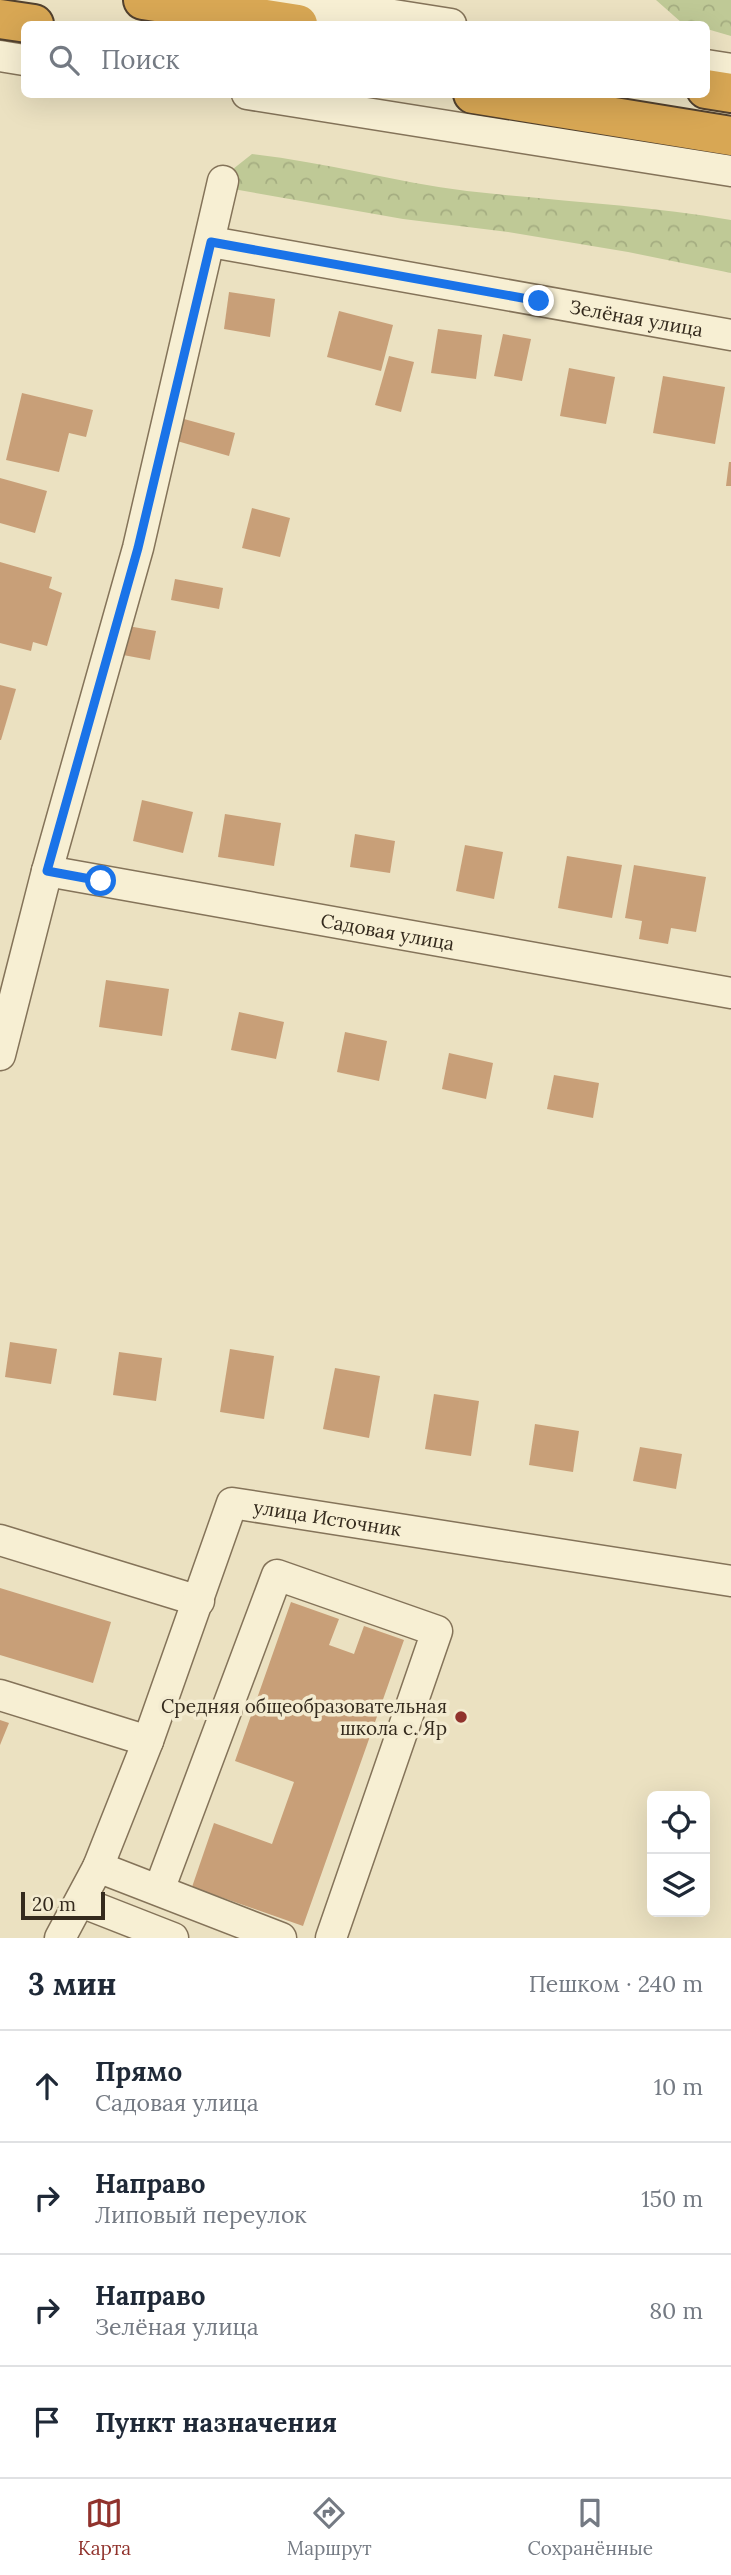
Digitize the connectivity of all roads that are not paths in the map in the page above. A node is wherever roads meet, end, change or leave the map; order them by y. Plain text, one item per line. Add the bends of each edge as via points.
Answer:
1 (143, 0) edge
2 (218, 0) edge
3 (0, 19) edge
4 (279, 21) edge
5 (432, 21) edge
6 (21, 22) edge
7 (0, 56) edge
8 (21, 60) edge
9 (710, 66) edge
10 (731, 69) edge
11 (710, 90) edge
12 (731, 93) edge
13 (272, 98) edge
14 (498, 98) edge
15 (731, 136) edge
16 (731, 172) edge
17 (223, 181) dead end
18 (211, 242) junction
19 (731, 335) edge
20 (47, 871) junction
21 (731, 993) edge
22 (0, 1055) edge
23 (0, 1540) edge
24 (731, 1581) edge
25 (199, 1601) junction
26 (0, 1695) edge
27 (148, 1741) junction
28 (98, 1867) junction
29 (159, 1890) junction
30 (81, 1902) junction
31 (60, 1938) edge
32 (173, 1938) edge
33 (281, 1938) edge
34 (331, 1938) edge

1 - 4 highway
2 - 5 street via 355,9
3 - 6 highway
7 - 8 street
9 - 10 street
11 - 12 highway
13 - 16 street
14 - 15 highway
17 - 18 street
18 - 19 street, Зелёная улица
18 - 20 street via 138,548
20 - 21 street, Садовая улица
20 - 22 street
23 - 25 street
24 - 25 street, улица Источник via 232,1503
25 - 27 street
26 - 27 street
27 - 28 street
28 - 29 street
28 - 30 street
29 - 33 street
29 - 34 street via 277,1574 436,1631
30 - 31 street
30 - 32 street

